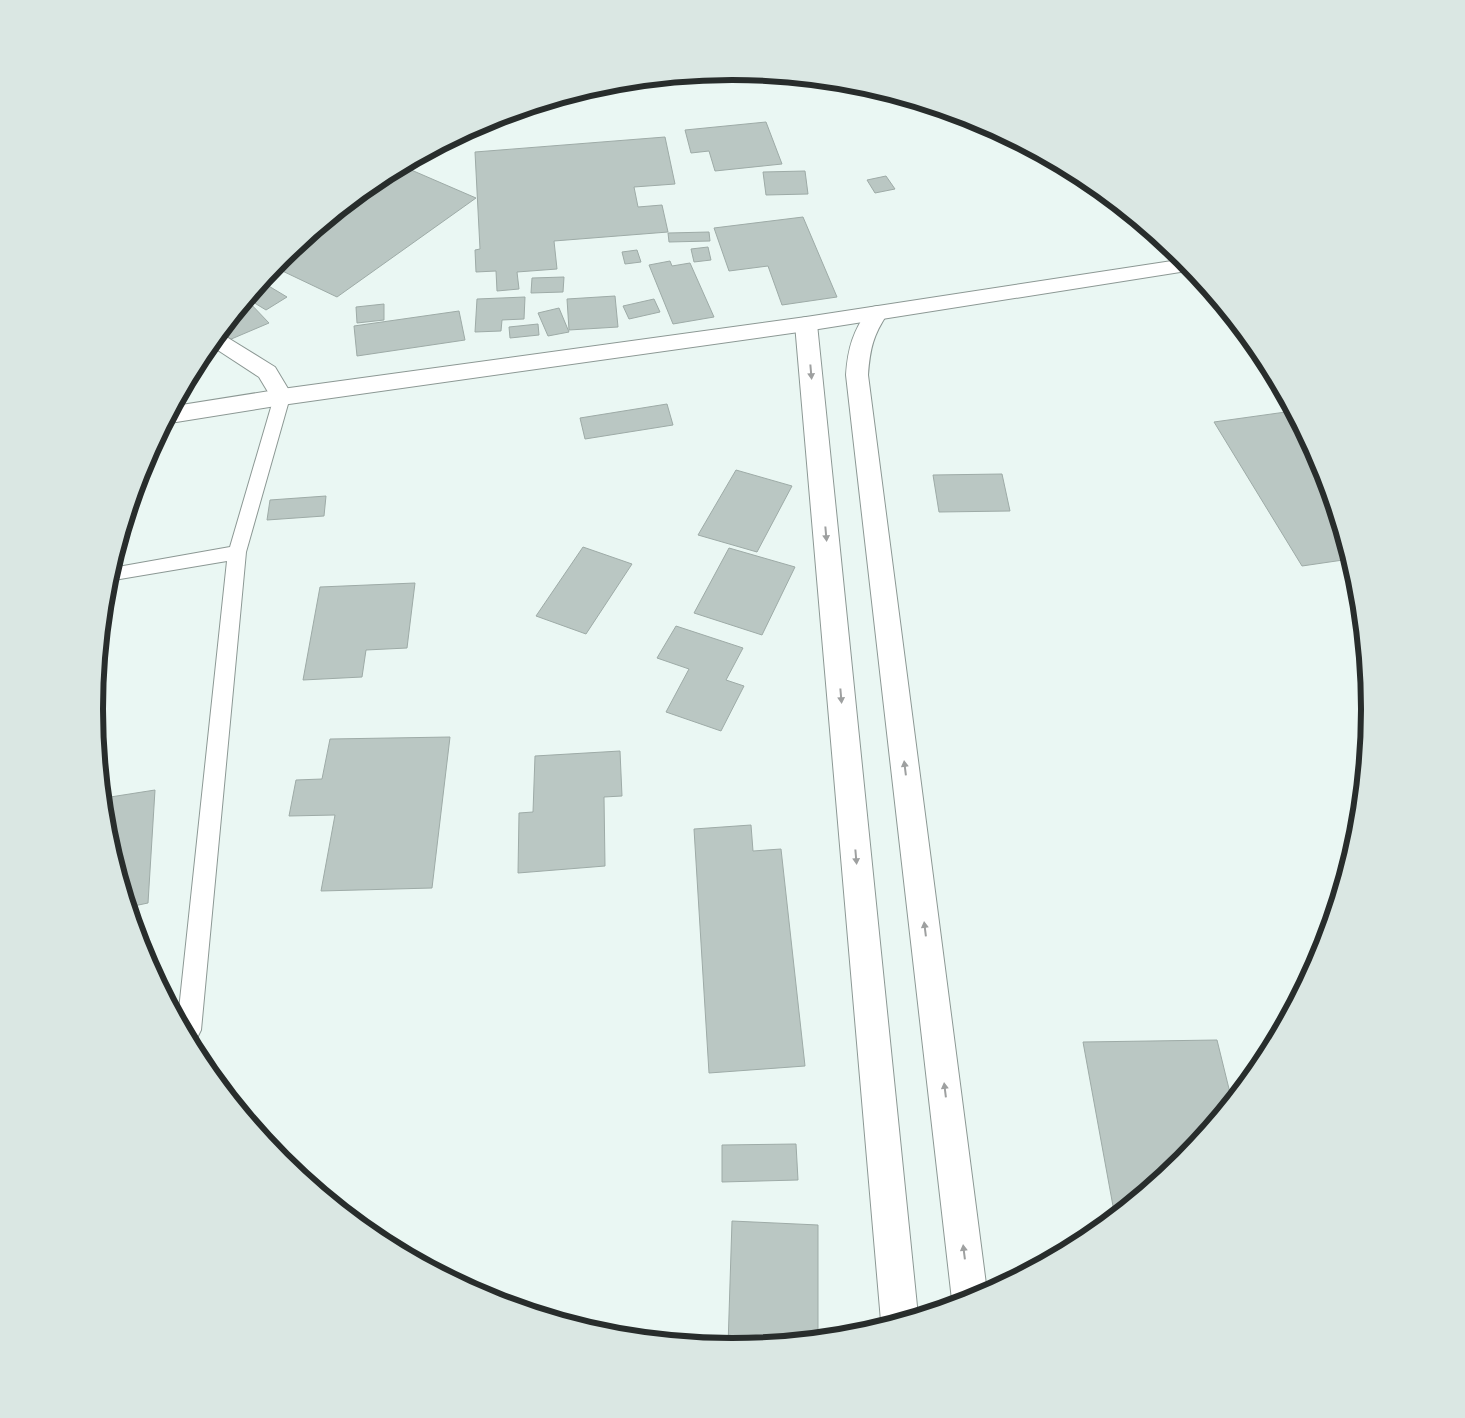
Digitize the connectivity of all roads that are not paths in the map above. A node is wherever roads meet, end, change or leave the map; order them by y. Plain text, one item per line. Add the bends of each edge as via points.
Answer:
1 (1179, 266) edge
2 (877, 313) junction
3 (806, 324) junction
4 (221, 343) edge
5 (282, 397) junction
6 (177, 414) edge
7 (237, 552) junction
8 (119, 573) edge
9 (189, 1026) edge
10 (969, 1292) edge
11 (899, 1316) edge

1 - 2 main road
2 - 3 main road
10 -> 2 main road via 857,374 859,346 864,331
3 - 5 main road
3 -> 11 main road
4 - 5 main road via 267,372
5 - 6 main road
5 - 7 lane
7 - 8 lane
7 - 9 lane

